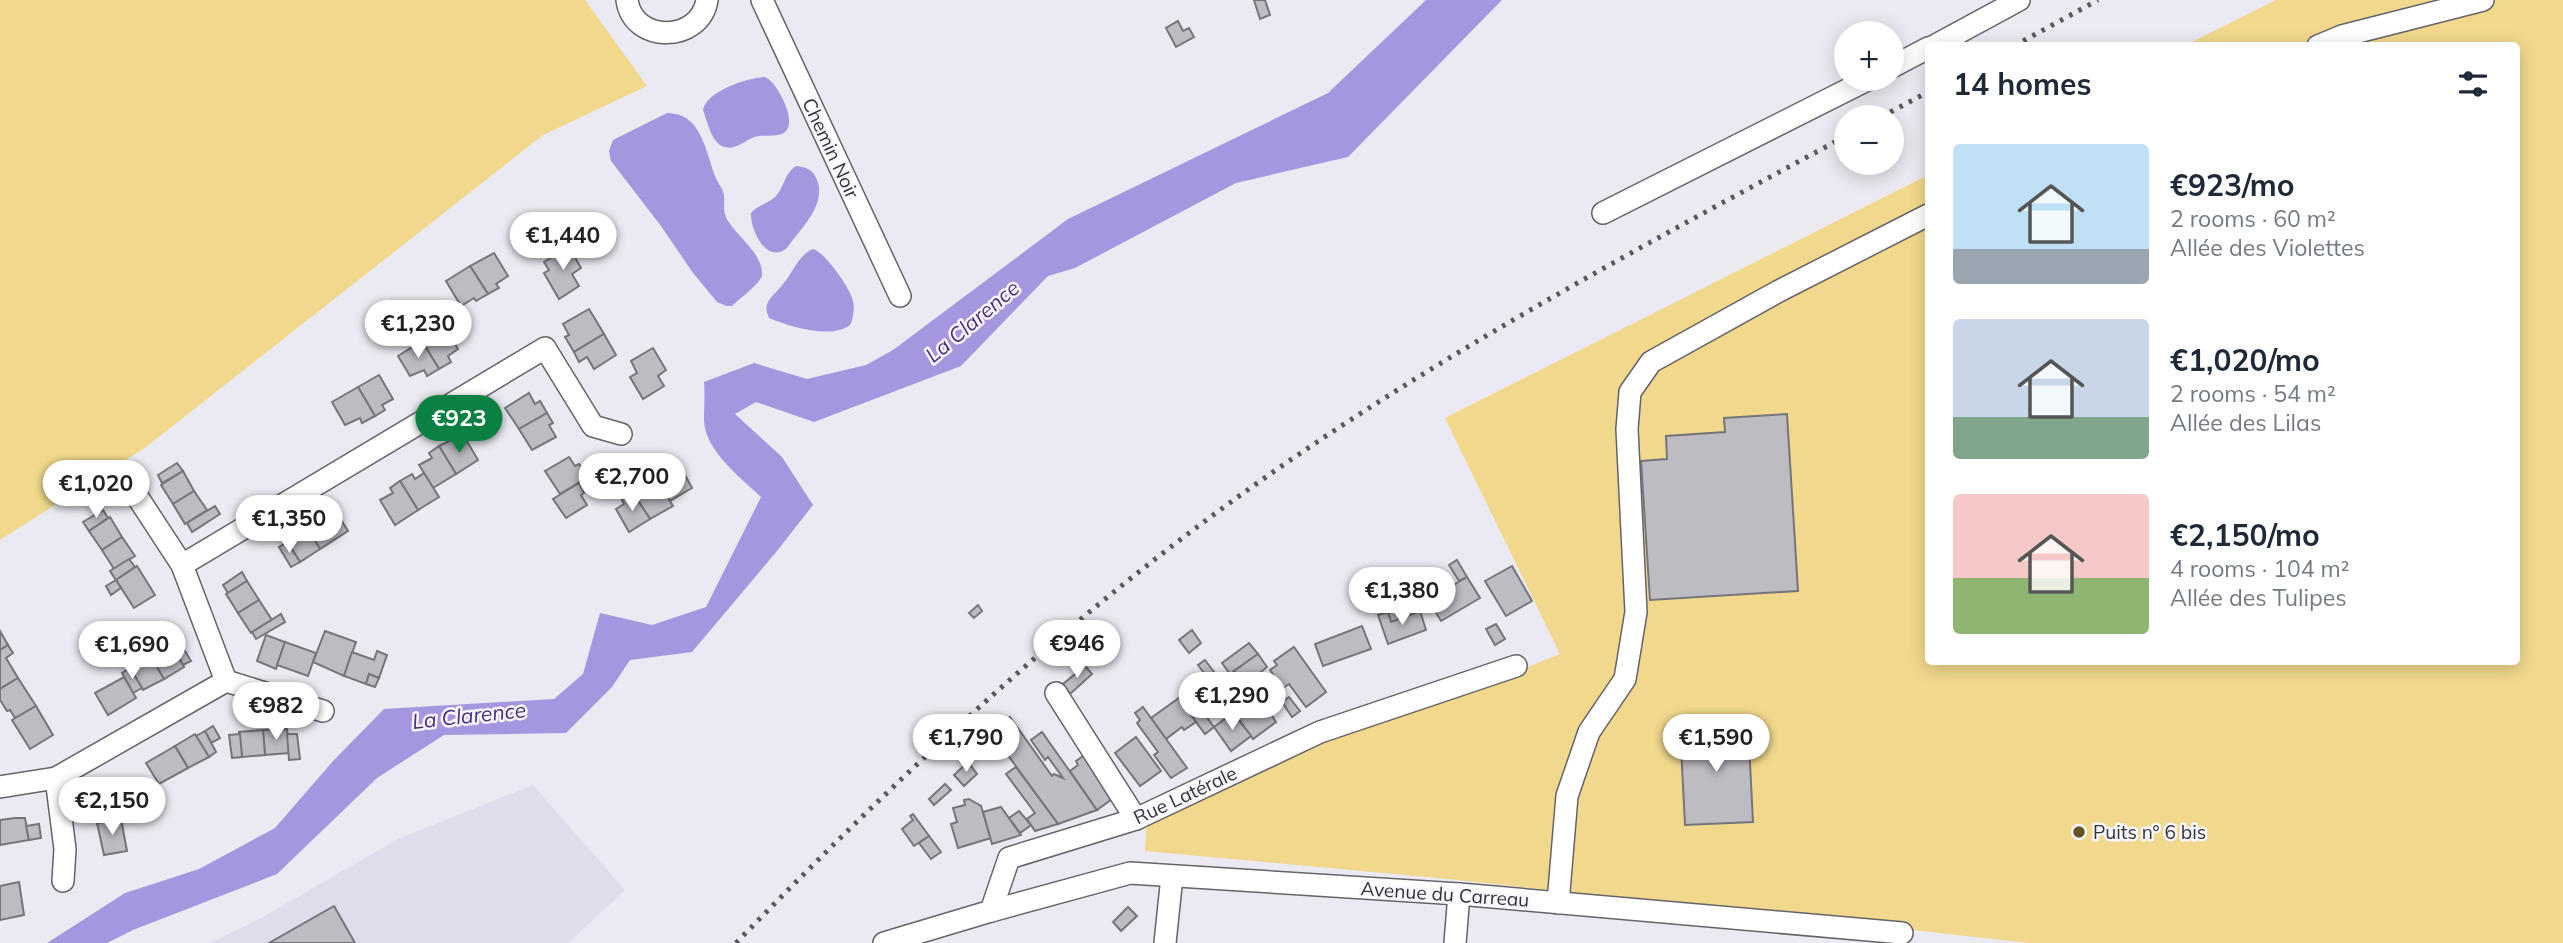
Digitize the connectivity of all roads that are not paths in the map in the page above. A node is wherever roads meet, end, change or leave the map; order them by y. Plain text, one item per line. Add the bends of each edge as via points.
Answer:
1 (627, 0) edge
2 (707, 0) edge
3 (762, 0) edge
4 (2019, 0) edge
5 (2483, 0) edge
6 (1941, 42) edge
7 (2328, 42) edge
8 (1925, 50) edge
9 (1904, 61) edge
10 (1845, 91) edge
11 (1603, 213) dead end
12 (1925, 217) edge
13 (900, 296) dead end
14 (621, 434) dead end
15 (131, 487) dead end
16 (182, 565) junction
17 (1516, 666) dead end
18 (226, 681) junction
19 (1056, 692) dead end
20 (323, 711) dead end
21 (56, 778) junction
22 (0, 787) edge
23 (1136, 819) junction
24 (1172, 876) junction
25 (64, 881) dead end
26 (1459, 894) junction
27 (1558, 903) junction
28 (991, 911) junction
29 (1902, 933) dead end
30 (884, 943) edge
31 (1165, 943) edge
32 (1455, 943) edge

1 - 2 street via 637,21 651,31 668,34 699,20
3 - 13 street, Chemin Noir
4 - 6 street
5 - 7 street
8 - 9 street
10 - 11 street
12 - 27 street via 1651,362 1630,391 1627,429 1636,612 1625,679 1589,732 1567,796
14 - 16 street via 593,426 545,348
15 - 16 street
16 - 18 street
17 - 23 street, Rue Latérale via 1320,732
18 - 20 street
18 - 21 street
19 - 23 street
21 - 22 street
21 - 25 street
23 - 28 street, Rue Latérale via 1009,858
24 - 26 street, Avenue du Carreau
24 - 28 street, Avenue du Carreau via 1130,873
24 - 31 street
26 - 27 street, Avenue du Carreau
26 - 32 street
27 - 29 street, Avenue du Carreau
28 - 30 street

